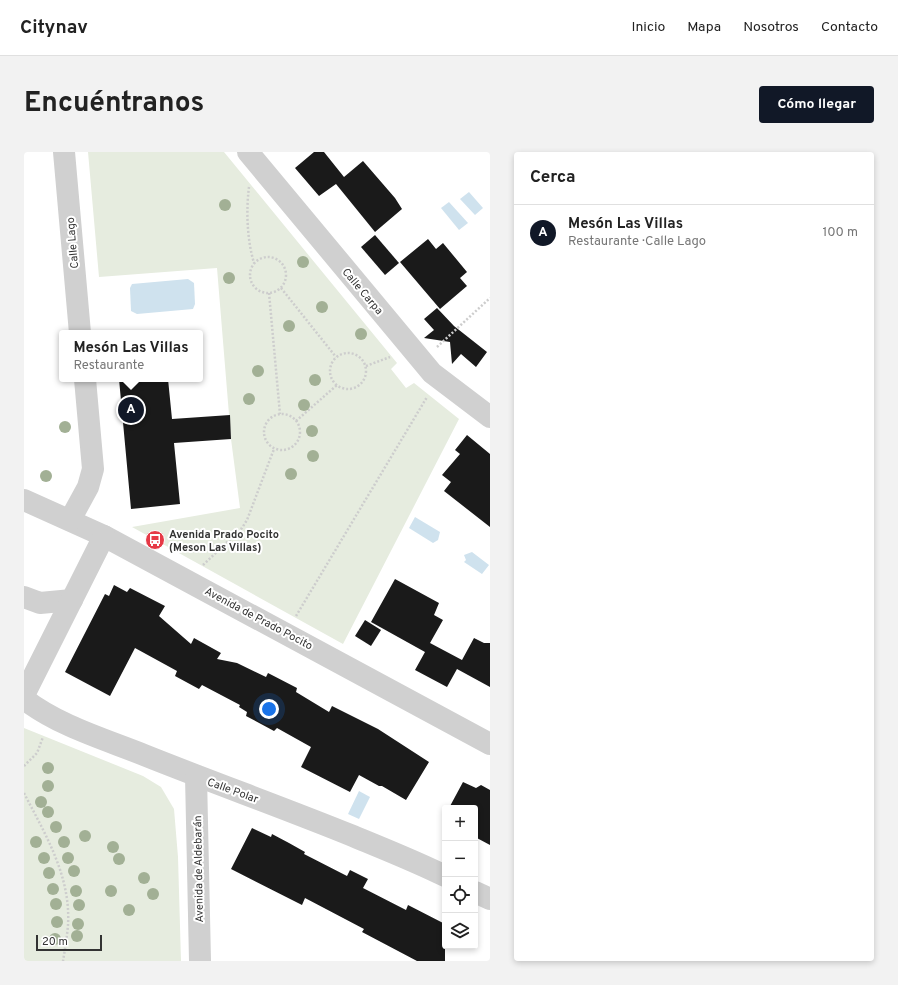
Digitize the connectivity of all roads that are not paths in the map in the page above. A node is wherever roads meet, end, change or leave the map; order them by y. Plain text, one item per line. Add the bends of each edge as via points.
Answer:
1 (64, 152) edge
2 (248, 152) edge
3 (80, 330) edge
4 (85, 382) edge
5 (490, 417) edge
6 (24, 500) edge
7 (70, 520) junction
8 (104, 536) junction
9 (24, 597) edge
10 (72, 600) junction
11 (24, 695) edge
12 (24, 699) edge
13 (490, 744) edge
14 (196, 776) junction
15 (442, 874) edge
16 (478, 893) edge
17 (490, 899) edge
18 (200, 961) edge

1 - 3 street, Calle Lago
2 - 5 street, Calle Carpa via 432,373
4 - 7 street via 93,468 88,487
6 - 7 street, Avenida de Prado Pocito
7 - 8 street, Avenida de Prado Pocito
8 - 10 street
8 - 13 street, Avenida de Prado Pocito
9 - 10 street via 40,603
10 - 11 street
12 - 14 street, Calle Polar via 39,711 76,728
14 - 15 street, Calle Polar via 298,814
14 - 18 street, Avenida de Aldebarán
16 - 17 street

